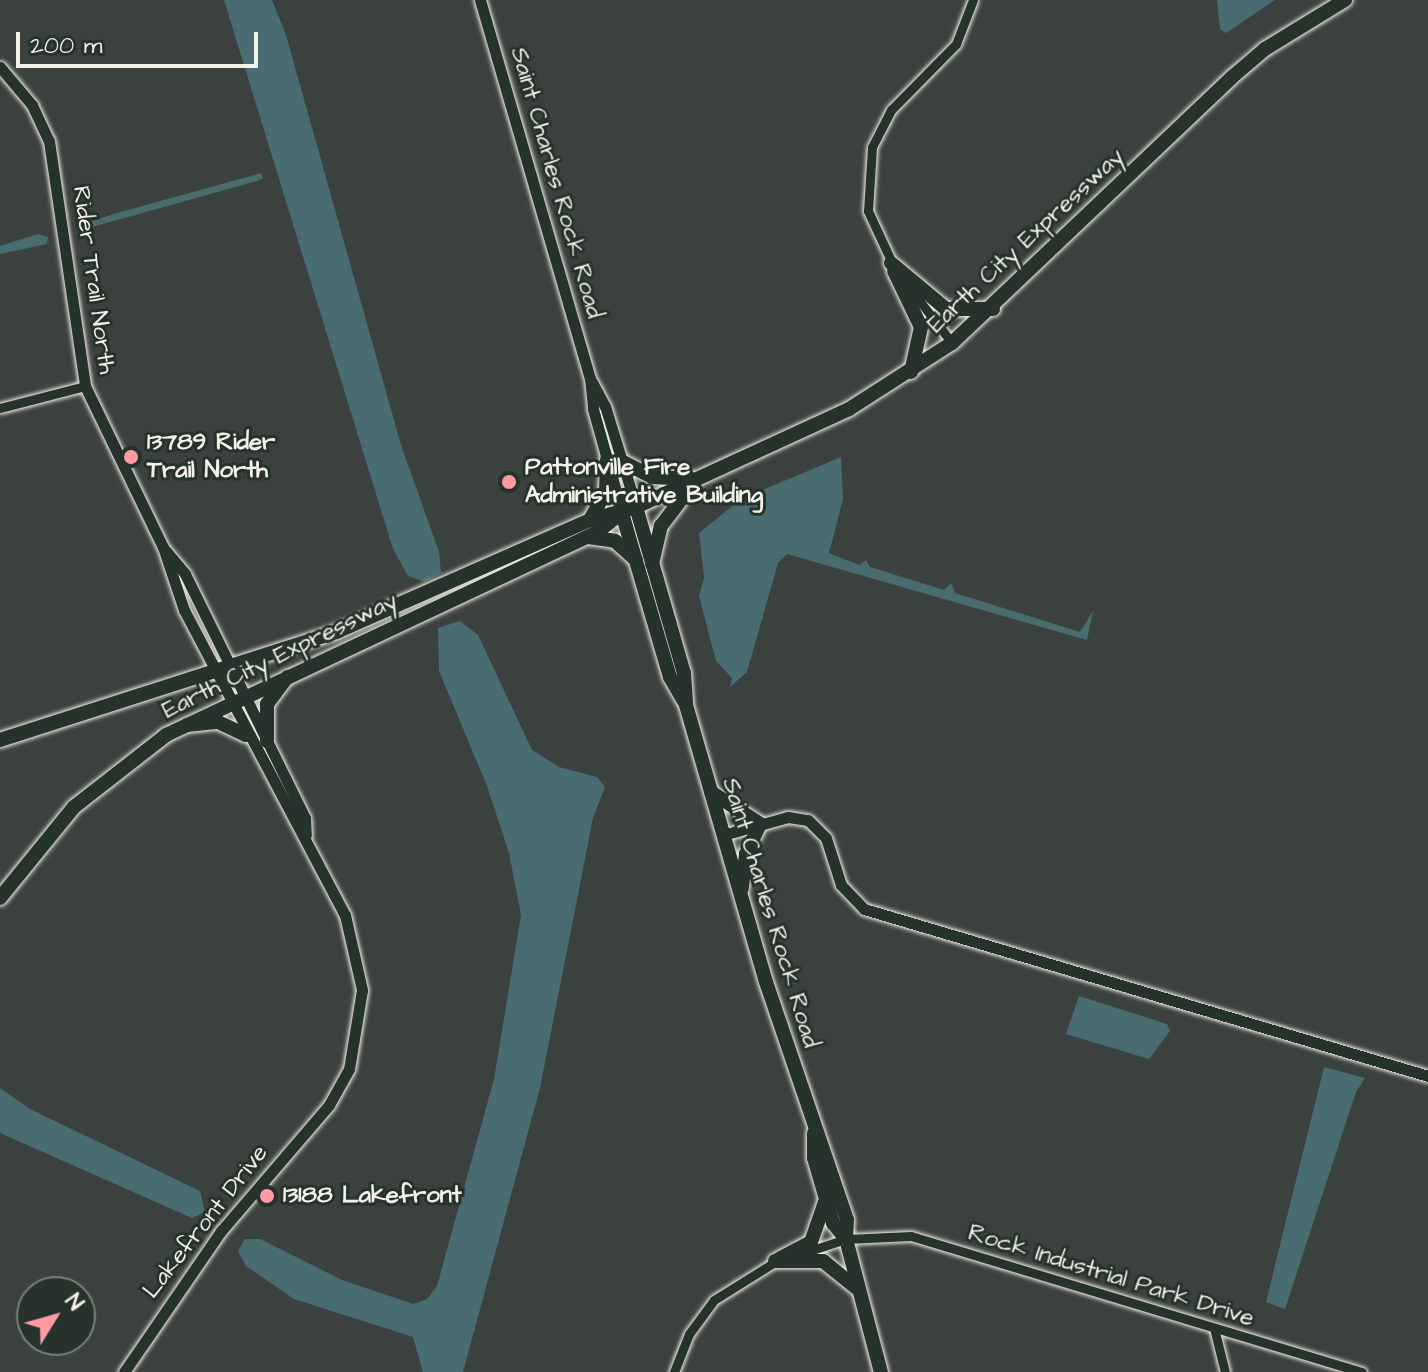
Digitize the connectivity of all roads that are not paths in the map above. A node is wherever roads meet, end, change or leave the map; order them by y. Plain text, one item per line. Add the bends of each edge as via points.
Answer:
1 (480, 0) edge
2 (973, 0) edge
3 (1345, 0) edge
4 (0, 67) edge
5 (891, 263) junction
6 (993, 309) junction
7 (952, 343) junction
8 (911, 372) junction
9 (590, 378) junction
10 (85, 386) junction
11 (0, 408) edge
12 (607, 459) junction
13 (623, 462) junction
14 (696, 479) junction
15 (629, 510) junction
16 (590, 520) junction
17 (587, 537) junction
18 (163, 547) junction
19 (636, 560) junction
20 (652, 564) junction
21 (231, 668) junction
22 (293, 672) junction
23 (216, 674) junction
24 (244, 694) junction
25 (229, 701) junction
26 (686, 705) junction
27 (179, 726) junction
28 (246, 735) junction
29 (0, 740) edge
30 (267, 741) junction
31 (710, 792) junction
32 (760, 824) junction
33 (723, 835) junction
34 (306, 836) junction
35 (741, 897) junction
36 (0, 898) edge
37 (1428, 1076) edge
38 (329, 1105) joint
39 (814, 1133) junction
40 (826, 1198) junction
41 (846, 1239) junction
42 (775, 1261) junction
43 (859, 1290) junction
44 (1214, 1328) junction
45 (124, 1372) edge
46 (674, 1372) edge
47 (881, 1372) edge
48 (1225, 1372) edge
49 (1362, 1372) edge

1 - 9 street, Saint Charles Rock Road
2 - 5 street via 956,44 891,110 872,147 868,211
3 - 6 main road, Earth City Expressway via 1276,41 1231,78
4 - 10 street, Rider Trail North via 32,105 49,141
5 - 6 main road via 946,309
5 - 7 street
5 - 8 main road via 921,327
6 - 7 main road, Earth City Expressway
7 - 8 main road, Earth City Expressway
8 - 14 main road, Earth City Expressway via 822,423
9 - 12 street, Saint Charles Rock Road
9 - 13 street, Saint Charles Rock Road
10 - 11 street
10 - 18 street, Rider Trail North
12 - 15 street, Saint Charles Rock Road
12 - 16 main road via 606,491
13 - 14 main road via 652,477
13 - 15 street, Saint Charles Rock Road
14 - 15 main road, Earth City Expressway
14 - 20 main road via 661,526
15 - 16 main road, Earth City Expressway
15 - 17 main road, Earth City Expressway
15 - 19 main road, Saint Charles Rock Road
15 - 20 main road, Saint Charles Rock Road
16 - 21 main road, Earth City Expressway via 386,612
17 - 19 main road via 615,541
17 - 22 main road, Earth City Expressway
18 - 21 street, Rider Trail North via 185,574
18 - 23 street, Rider Trail North via 172,584
19 - 26 main road, Saint Charles Rock Road via 670,677
20 - 26 main road, Saint Charles Rock Road via 684,673
21 - 23 main road, Earth City Expressway
21 - 24 street, Rider Trail North
22 - 24 main road, Earth City Expressway
22 - 30 main road via 267,704
23 - 25 street, Rider Trail North
23 - 29 main road, Earth City Expressway
24 - 25 main road, Earth City Expressway
24 - 30 street, Rider Trail North
25 - 27 main road, Earth City Expressway
25 - 28 street, Rider Trail North
26 - 31 main road, Saint Charles Rock Road
27 - 28 main road via 218,722
27 - 36 main road, Earth City Expressway via 74,807
28 - 34 street, Rider Trail North
30 - 34 street, Rider Trail North via 305,818
31 - 32 main road
31 - 33 main road, Saint Charles Rock Road
32 - 33 street
32 - 35 main road via 746,854
32 - 37 street via 798,817 820,829 841,885 856,903 875,913
33 - 35 main road, Saint Charles Rock Road
34 - 38 street, Rider Trail North via 351,930 362,990 349,1069
35 - 39 main road, Saint Charles Rock Road
38 - 45 street, Lakefront Drive via 221,1231
39 - 40 main road, Saint Charles Rock Road via 814,1158
39 - 41 main road, Saint Charles Rock Road via 828,1154 847,1220
40 - 41 main road, Saint Charles Rock Road via 833,1223
40 - 42 main road via 811,1242
41 - 42 street, Rock Industrial Park Drive
41 - 43 main road, Saint Charles Rock Road
41 - 44 street, Rock Industrial Park Drive via 911,1236
42 - 43 main road via 823,1261
42 - 46 street, Rock Industrial Park Drive via 714,1300 689,1334
43 - 47 main road, Saint Charles Rock Road
44 - 48 street
44 - 49 street, Rock Industrial Park Drive

